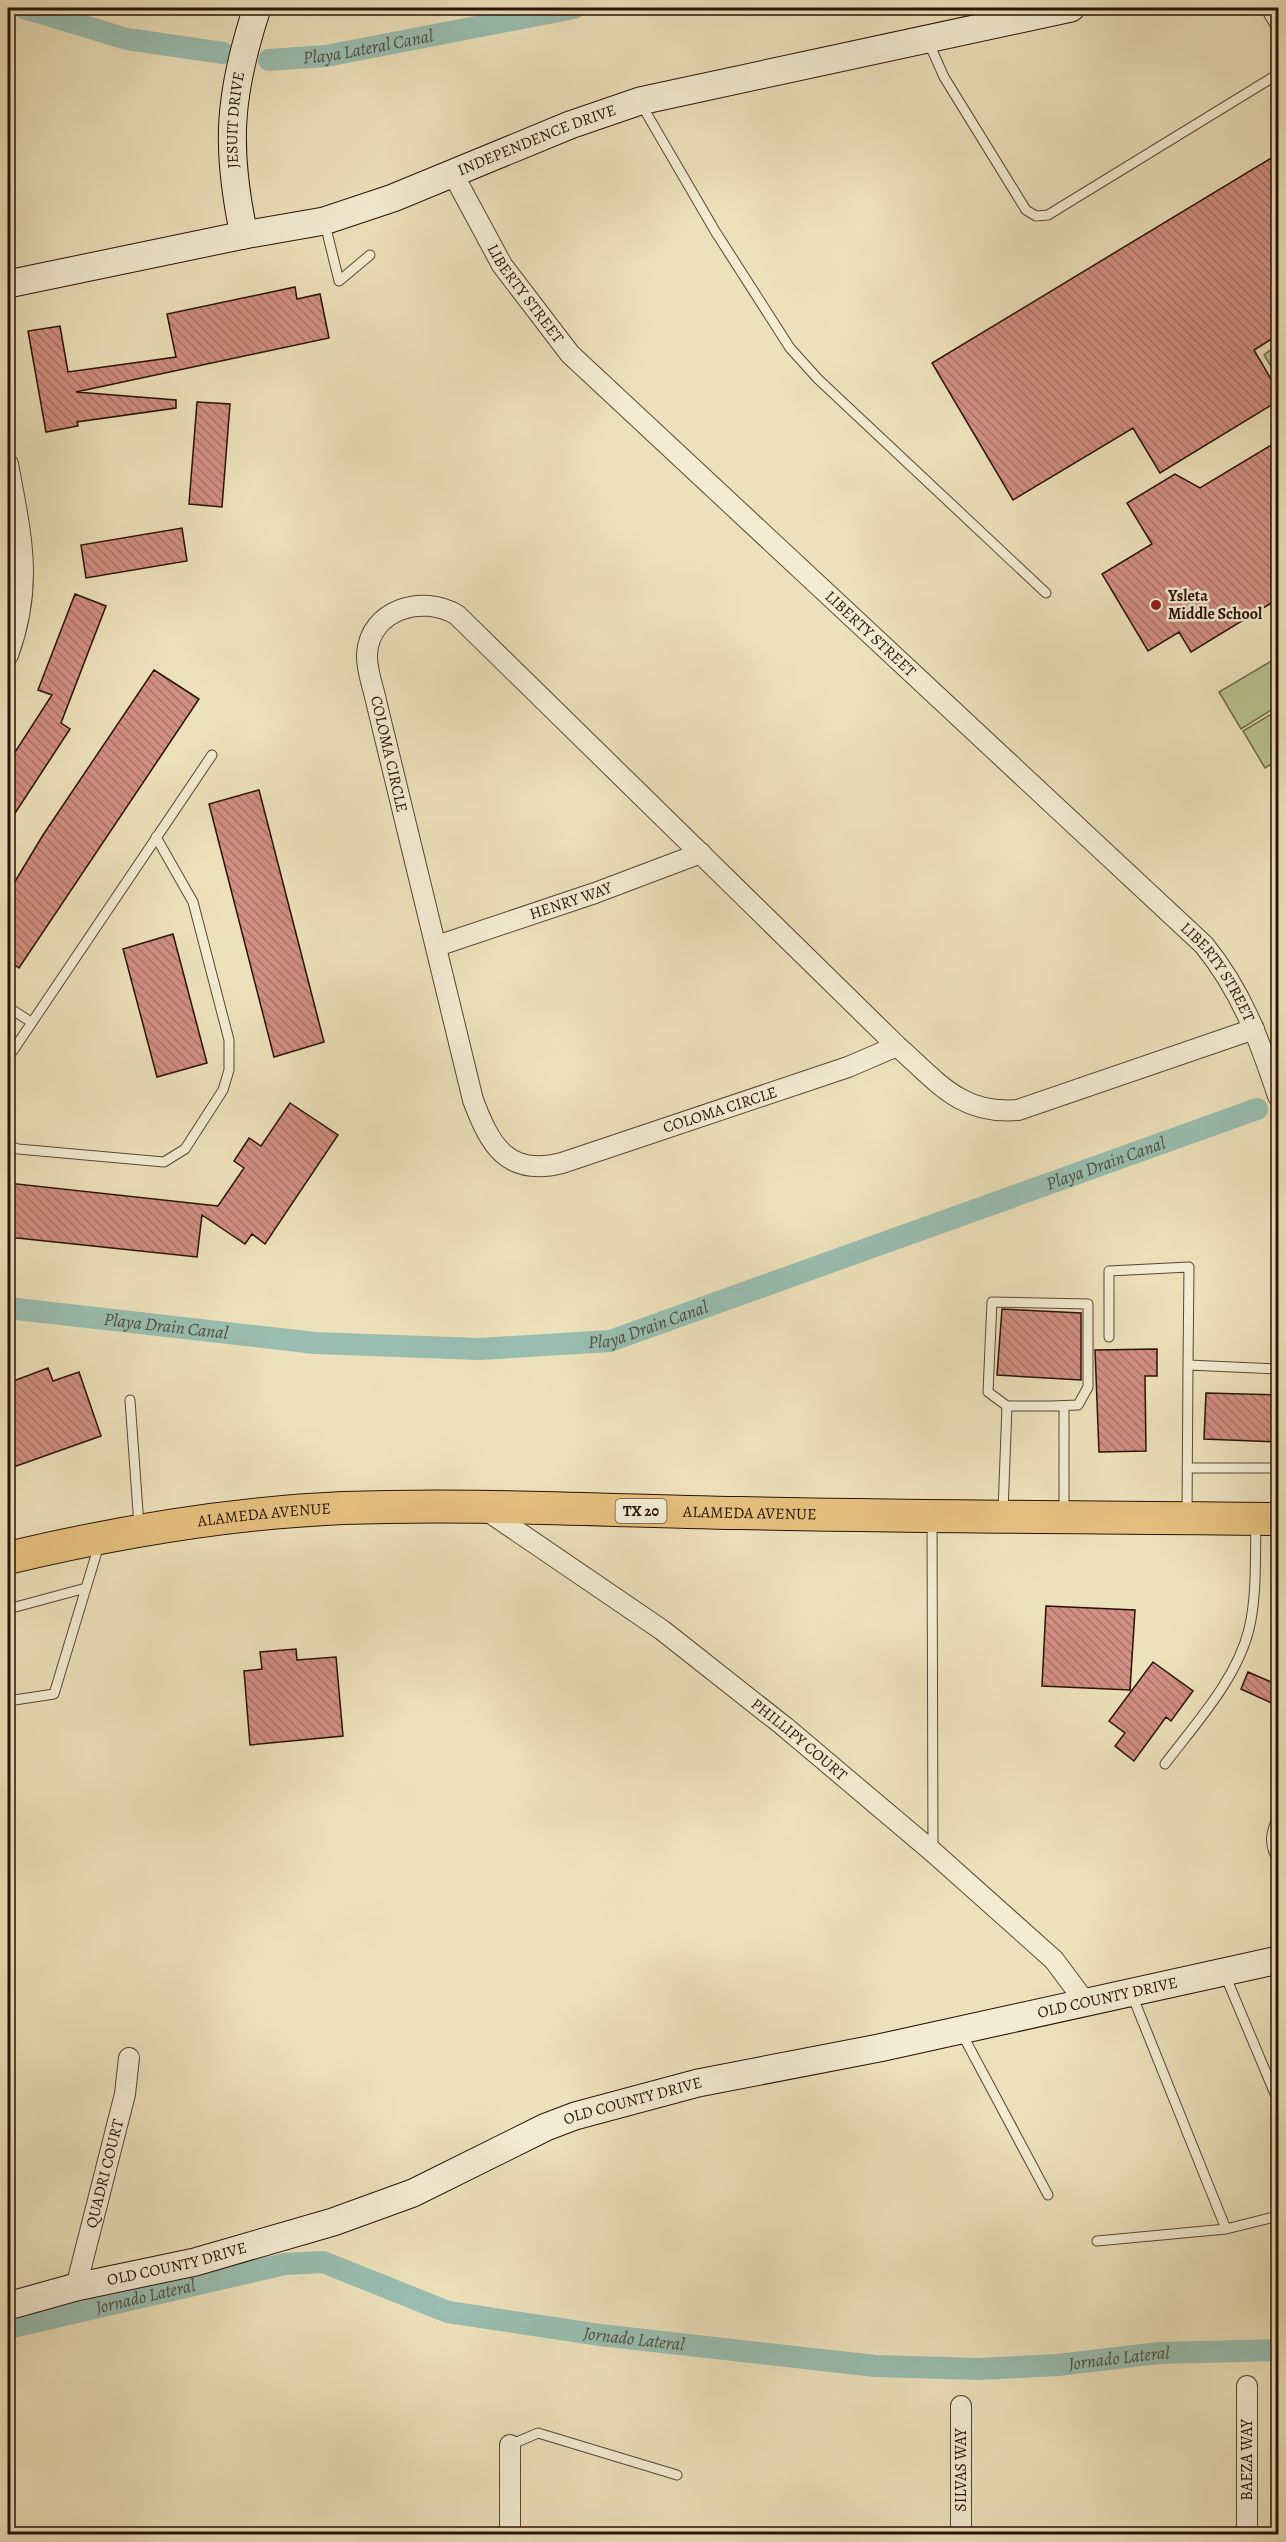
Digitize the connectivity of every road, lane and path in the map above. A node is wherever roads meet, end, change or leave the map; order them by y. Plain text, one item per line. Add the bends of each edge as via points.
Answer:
1 (257, 8) edge
2 (1071, 8) edge
3 (1265, 8) edge
4 (1278, 30) edge
5 (926, 37) junction
6 (1278, 74) edge
7 (640, 101) junction
8 (453, 174) junction
9 (324, 221) junction
10 (244, 235) junction
11 (370, 255) dead end
12 (8, 284) edge
13 (8, 464) edge
14 (1046, 593) dead end
15 (8, 655) edge
16 (212, 755) dead end
17 (156, 837) junction
18 (701, 853) junction
19 (437, 946) junction
20 (8, 1006) edge
21 (32, 1022) junction
22 (1254, 1029) junction
23 (897, 1046) junction
24 (1272, 1057) edge
25 (8, 1058) edge
26 (1278, 1096) edge
27 (8, 1145) edge
28 (1109, 1337) dead end
29 (1188, 1365) junction
30 (1278, 1369) edge
31 (130, 1400) dead end
32 (1007, 1406) junction
33 (1051, 1406) junction
34 (1187, 1468) junction
35 (1278, 1468) edge
36 (483, 1508) junction
37 (932, 1517) junction
38 (1002, 1517) junction
39 (1064, 1518) junction
40 (1187, 1518) junction
41 (1268, 1519) edge
42 (139, 1531) junction
43 (102, 1538) junction
44 (8, 1558) edge
45 (86, 1588) junction
46 (8, 1610) edge
47 (8, 1701) edge
48 (1165, 1764) dead end
49 (1278, 1816) edge
50 (933, 1852) junction
51 (1278, 1860) edge
52 (1278, 1960) edge
53 (1224, 1972) junction
54 (1131, 1993) junction
55 (1086, 2002) junction
56 (960, 2030) junction
57 (129, 2058) dead end
58 (1278, 2101) edge
59 (1048, 2194) dead end
60 (1278, 2216) edge
61 (1226, 2229) junction
62 (1097, 2241) dead end
63 (76, 2287) junction
64 (8, 2306) edge
65 (1247, 2386) dead end
66 (961, 2406) dead end
67 (510, 2445) joint
68 (677, 2475) dead end
69 (510, 2535) edge
70 (961, 2535) edge
71 (1247, 2535) edge

1 - 10 street, JESUIT DRIVE via 235,90 230,140
2 - 5 street, INDEPENDENCE DRIVE
3 - 4 lane
5 - 6 lane via 944,77 996,165 1026,210 1036,216 1048,215
5 - 7 street, INDEPENDENCE DRIVE
7 - 8 street, INDEPENDENCE DRIVE via 570,125
7 - 14 lane via 715,231 790,348 818,379
8 - 9 street, INDEPENDENCE DRIVE
8 - 22 street, LIBERTY STREET via 502,265 570,354 1204,945 1227,974
9 - 10 street, INDEPENDENCE DRIVE
9 - 11 lane via 339,281
10 - 12 street, INDEPENDENCE DRIVE
13 - 15 street via 25,579 22,607
16 - 17 lane
17 - 21 lane
17 - 27 lane via 196,914 229,1040 229,1070 223,1090 185,1149 164,1162
18 - 19 street, HENRY WAY
18 - 19 street, COLOMA CIRCLE via 456,615 430,604 412,605 386,618 372,636 368,660
18 - 23 street, COLOMA CIRCLE
19 - 23 street, COLOMA CIRCLE via 473,1100 484,1129 503,1154 531,1166 562,1163
20 - 21 lane
21 - 25 lane
22 - 23 street, COLOMA CIRCLE via 1018,1110 977,1108 958,1099
22 - 24 street, LIBERTY STREET
24 - 26 street, LIBERTY STREET
28 - 29 lane via 1109,1271 1189,1267
29 - 30 lane
29 - 34 lane
31 - 42 lane
32 - 33 lane
32 - 33 lane via 988,1392 992,1302 1088,1304 1088,1387 1078,1405
32 - 38 lane
33 - 39 lane via 1064,1406
34 - 35 lane
34 - 40 lane
36 - 37 main road, ALAMEDA AVENUE / TX 20
36 - 42 main road, ALAMEDA AVENUE / TX 20 via 343,1508
36 - 50 street, PHILLIPY COURT via 662,1630
37 - 38 main road, ALAMEDA AVENUE / TX 20
37 - 50 lane
38 - 39 main road, ALAMEDA AVENUE / TX 20
39 - 40 main road, ALAMEDA AVENUE / TX 20
40 - 41 main road, ALAMEDA AVENUE / TX 20
41 - 48 lane via 1250,1627 1240,1655
42 - 43 main road, ALAMEDA AVENUE / TX 20
43 - 44 main road, ALAMEDA AVENUE / TX 20
43 - 45 lane
45 - 46 lane
45 - 47 lane via 54,1694
49 - 51 lane via 1271,1845
50 - 55 street, PHILLIPY COURT via 1054,1960
52 - 53 street, OLD COUNTY DRIVE
53 - 54 street, OLD COUNTY DRIVE
53 - 58 lane
54 - 55 street, OLD COUNTY DRIVE
54 - 61 lane
55 - 56 street, OLD COUNTY DRIVE
56 - 59 lane
56 - 63 street, OLD COUNTY DRIVE via 698,2084 575,2116 413,2193 333,2222 195,2262
57 - 63 street, QUADRI COURT via 124,2094
60 - 61 lane
61 - 62 lane
63 - 64 street, OLD COUNTY DRIVE
65 - 71 street, BAEZA WAY
66 - 70 street, SILVAS WAY
67 - 68 lane via 538,2433
67 - 69 street

